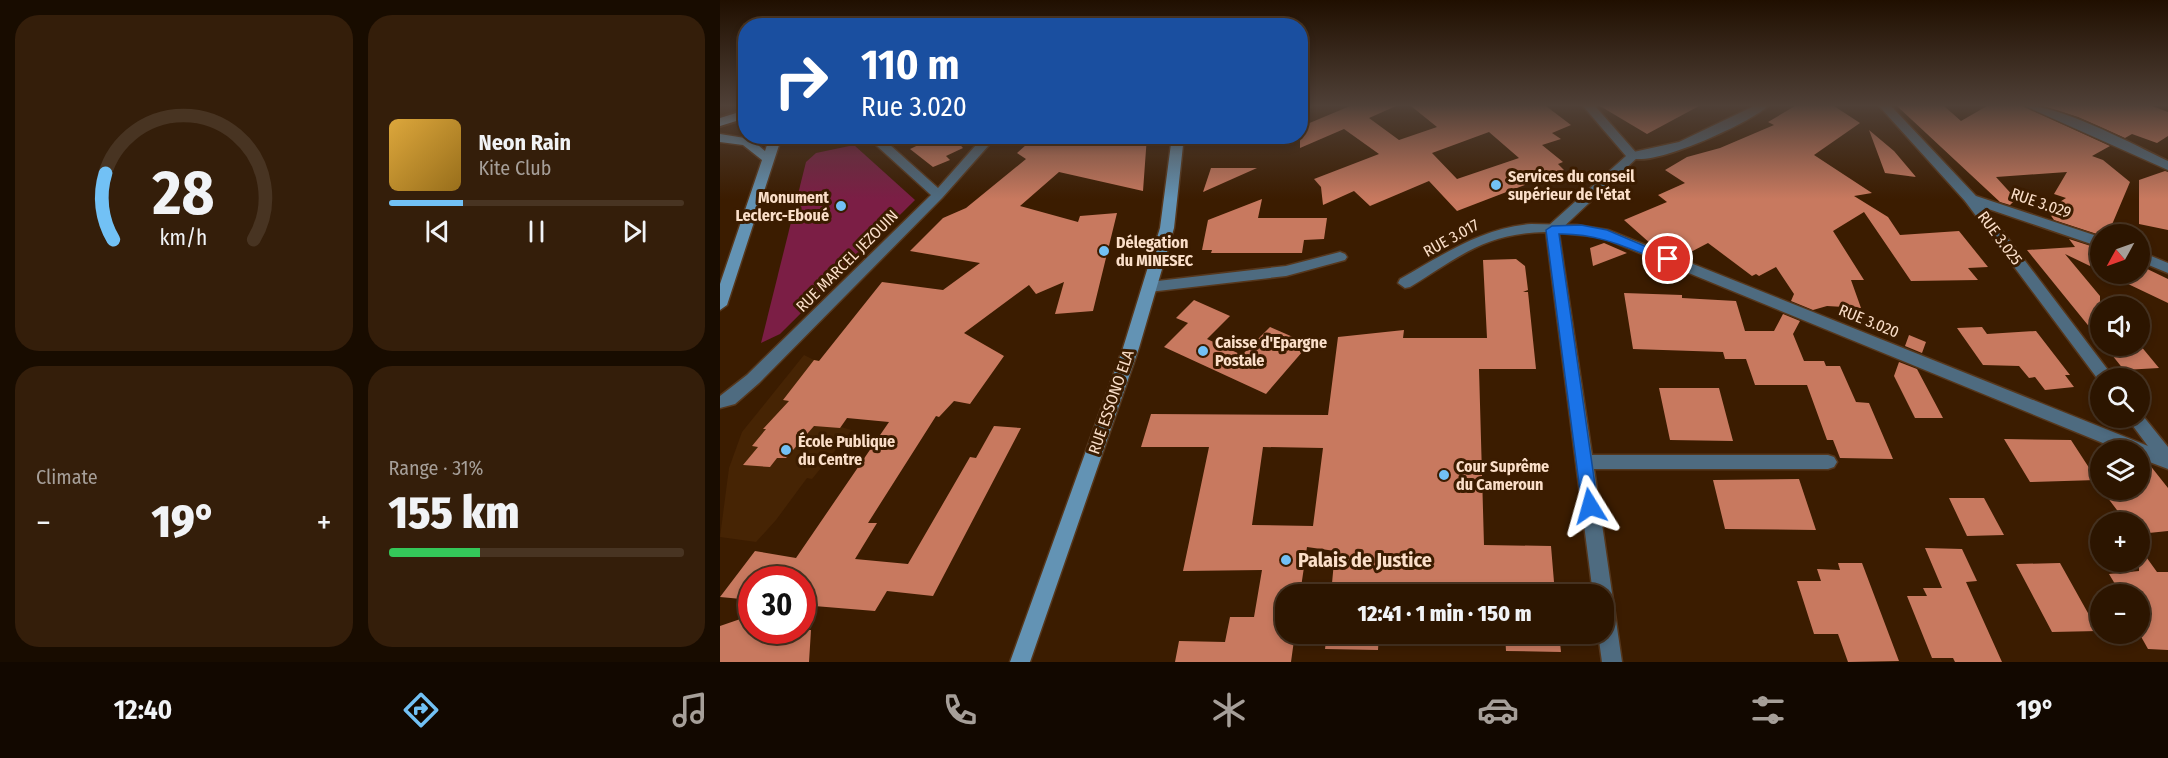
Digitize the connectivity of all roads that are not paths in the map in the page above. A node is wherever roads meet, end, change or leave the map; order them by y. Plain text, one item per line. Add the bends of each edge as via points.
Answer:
1 (1616, 137) edge
2 (1700, 137) edge
3 (1914, 137) edge
4 (2107, 137) edge
5 (720, 138) edge
6 (738, 141) edge
7 (749, 144) edge
8 (774, 144) edge
9 (881, 144) edge
10 (985, 144) edge
11 (1177, 144) edge
12 (1633, 156) junction
13 (769, 160) junction
14 (2168, 166) edge
15 (938, 195) junction
16 (1970, 198) junction
17 (1552, 230) junction
18 (2090, 239) edge
19 (1340, 257) dead end
20 (2150, 261) edge
21 (2168, 268) edge
22 (1405, 283) dead end
23 (1149, 287) junction
24 (720, 305) edge
25 (2098, 368) edge
26 (720, 402) edge
27 (2144, 428) edge
28 (2168, 461) edge
29 (1584, 462) junction
30 (1828, 462) dead end
31 (1602, 584) edge
32 (1610, 644) edge
33 (1020, 662) edge
34 (1612, 662) edge

1 - 12 street
2 - 12 street via 1669,150
3 - 16 street, RUE 3.025
4 - 14 street
5 - 6 main road
7 - 13 main road
8 - 13 main road
9 - 15 street
10 - 15 street, RUE MARCEL JEZOUIN
11 - 23 main road, RUE ESSONO ELA via 1167,228
12 - 17 street
13 - 24 main road
15 - 26 street, RUE MARCEL JEZOUIN via 753,380
16 - 18 street, RUE 3.029
16 - 25 street, RUE 3.025
17 - 22 street, RUE 3.017 via 1492,235
17 - 28 street, RUE 3.020 via 1603,233
17 - 29 street
19 - 23 street via 1286,272
20 - 21 street
23 - 33 main road, RUE ESSONO ELA
27 - 28 street
29 - 30 street
29 - 31 street
32 - 34 street

